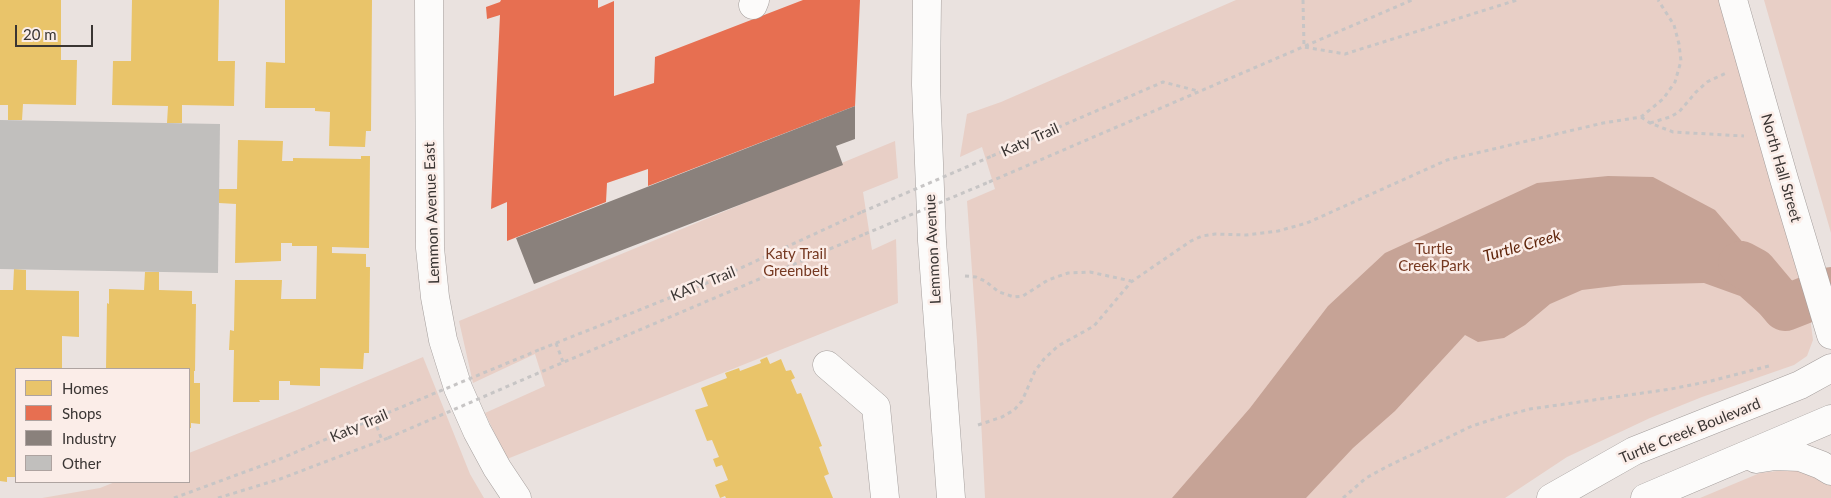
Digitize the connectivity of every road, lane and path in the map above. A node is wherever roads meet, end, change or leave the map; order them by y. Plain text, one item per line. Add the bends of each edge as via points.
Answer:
1 (429, 0) edge
2 (927, 0) edge
3 (1303, 0) edge
4 (1412, 0) edge
5 (1517, 0) edge
6 (1658, 0) edge
7 (1733, 0) edge
8 (1407, 2) edge
9 (1304, 46) junction
10 (1727, 72) dead end
11 (1199, 91) junction
12 (1640, 117) junction
13 (1650, 123) junction
14 (1744, 136) dead end
15 (862, 212) joint
16 (965, 276) dead end
17 (1132, 282) junction
18 (1831, 335) edge
19 (556, 343) junction
20 (541, 349) joint
21 (564, 362) junction
22 (827, 364) dead end
23 (1772, 365) dead end
24 (1831, 368) edge
25 (374, 419) junction
26 (1831, 419) edge
27 (978, 425) dead end
28 (382, 440) junction
29 (1725, 465) junction
30 (1831, 471) edge
31 (174, 498) edge
32 (218, 498) edge
33 (517, 498) edge
34 (885, 498) edge
35 (951, 498) edge
36 (1343, 498) edge
37 (1551, 498) edge
38 (1645, 498) edge

1 - 33 main road, Lemmon Avenue East via 430,248 435,298 443,340 458,388 477,431
2 - 35 main road, Lemmon Avenue via 926,84 932,242
3 - 9 path
4 - 8 path
5 - 9 path via 1345,54
6 - 12 path via 1674,25 1681,61 1675,82 1663,99
7 - 18 main road, North Hall Street
8 - 9 path
9 - 11 path
10 - 13 path via 1707,82 1678,112
11 - 15 path, Katy Trail, bridge via 1163,82
11 - 21 path, bridge
12 - 13 path
12 - 17 path via 1603,122 1447,160 1307,223 1278,231 1202,236
13 - 14 path via 1674,132
15 - 19 path, KATY Trail via 717,279
16 - 17 path via 985,281 999,292 1014,297 1023,296 1048,280 1068,273 1090,272
17 - 27 path via 1094,326 1070,338 1044,359 1014,410
19 - 20 path, KATY Trail
19 - 21 path
20 - 25 path, Katy Trail, bridge
21 - 28 path, bridge
22 - 34 main road via 876,407
23 - 36 path via 1703,383 1500,416 1388,466 1366,478
24 - 37 main road, Turtle Creek Boulevard via 1800,385 1634,451
25 - 28 path
25 - 31 path, Katy Trail via 280,459
26 - 29 main road
28 - 32 path
29 - 30 main road via 1775,456 1800,456
29 - 38 main road

